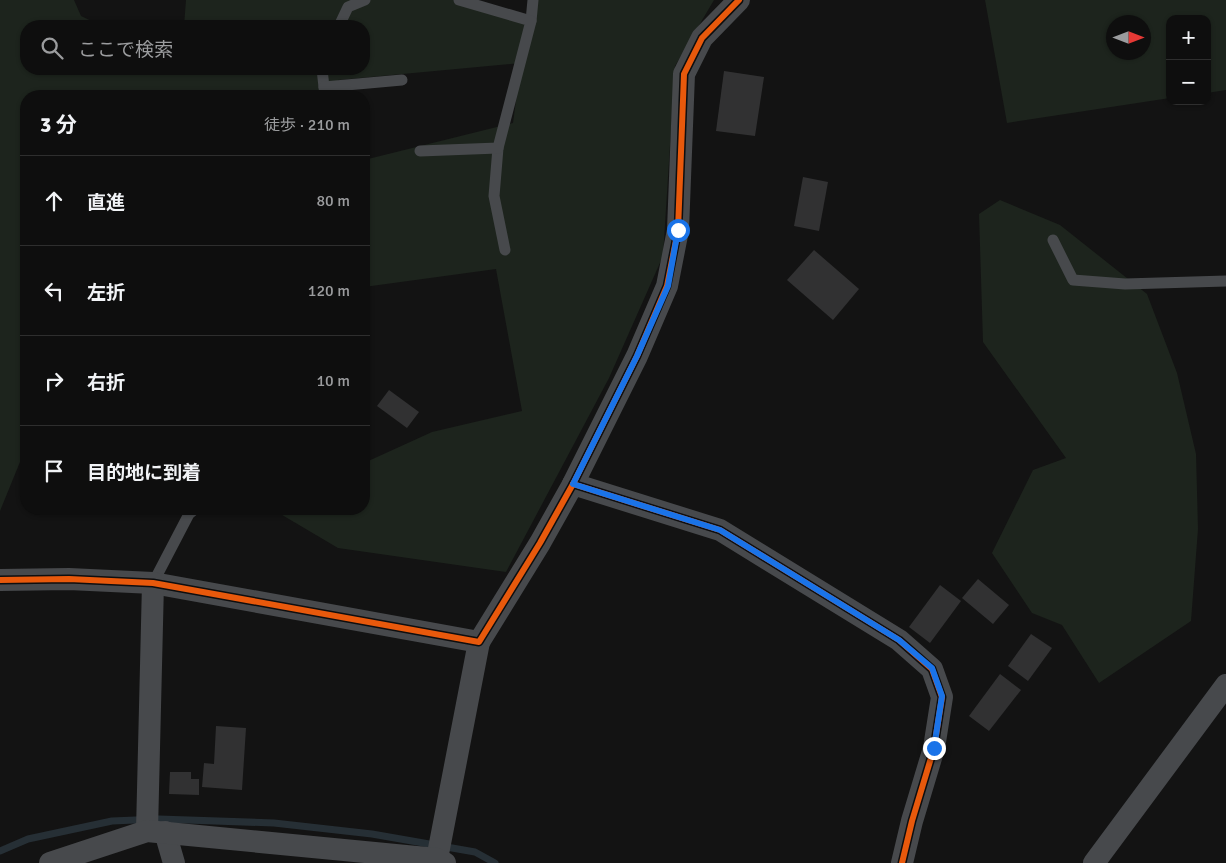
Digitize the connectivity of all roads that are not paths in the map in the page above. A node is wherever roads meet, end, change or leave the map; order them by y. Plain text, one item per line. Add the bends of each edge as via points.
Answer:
1 (365, 0) edge
2 (459, 0) edge
3 (533, 0) edge
4 (739, 0) edge
5 (342, 20) edge
6 (531, 20) junction
7 (323, 75) edge
8 (402, 80) dead end
9 (324, 90) edge
10 (337, 90) edge
11 (498, 148) junction
12 (420, 151) dead end
13 (1053, 240) dead end
14 (506, 250) dead end
15 (1226, 281) edge
16 (573, 484) junction
17 (188, 515) edge
18 (0, 580) edge
19 (154, 583) junction
20 (479, 642) junction
21 (1226, 685) edge
22 (151, 825) junction
23 (441, 851) edge
24 (50, 863) edge
25 (174, 863) edge
26 (902, 863) edge
27 (1094, 863) edge

1 - 5 lane via 348,8
2 - 6 lane
3 - 6 lane
4 - 16 street via 702,38 684,74 678,230 668,286
6 - 11 lane
7 - 9 lane
8 - 10 lane
11 - 12 lane
11 - 14 lane via 494,196
13 - 15 lane via 1073,280 1126,284
16 - 20 street
16 - 26 street via 720,530 899,640 932,668 942,696 934,748
17 - 19 lane
18 - 19 street
19 - 20 street
19 - 22 street
20 - 23 street
21 - 27 street
22 - 23 street via 374,855
22 - 24 street
22 - 25 street

